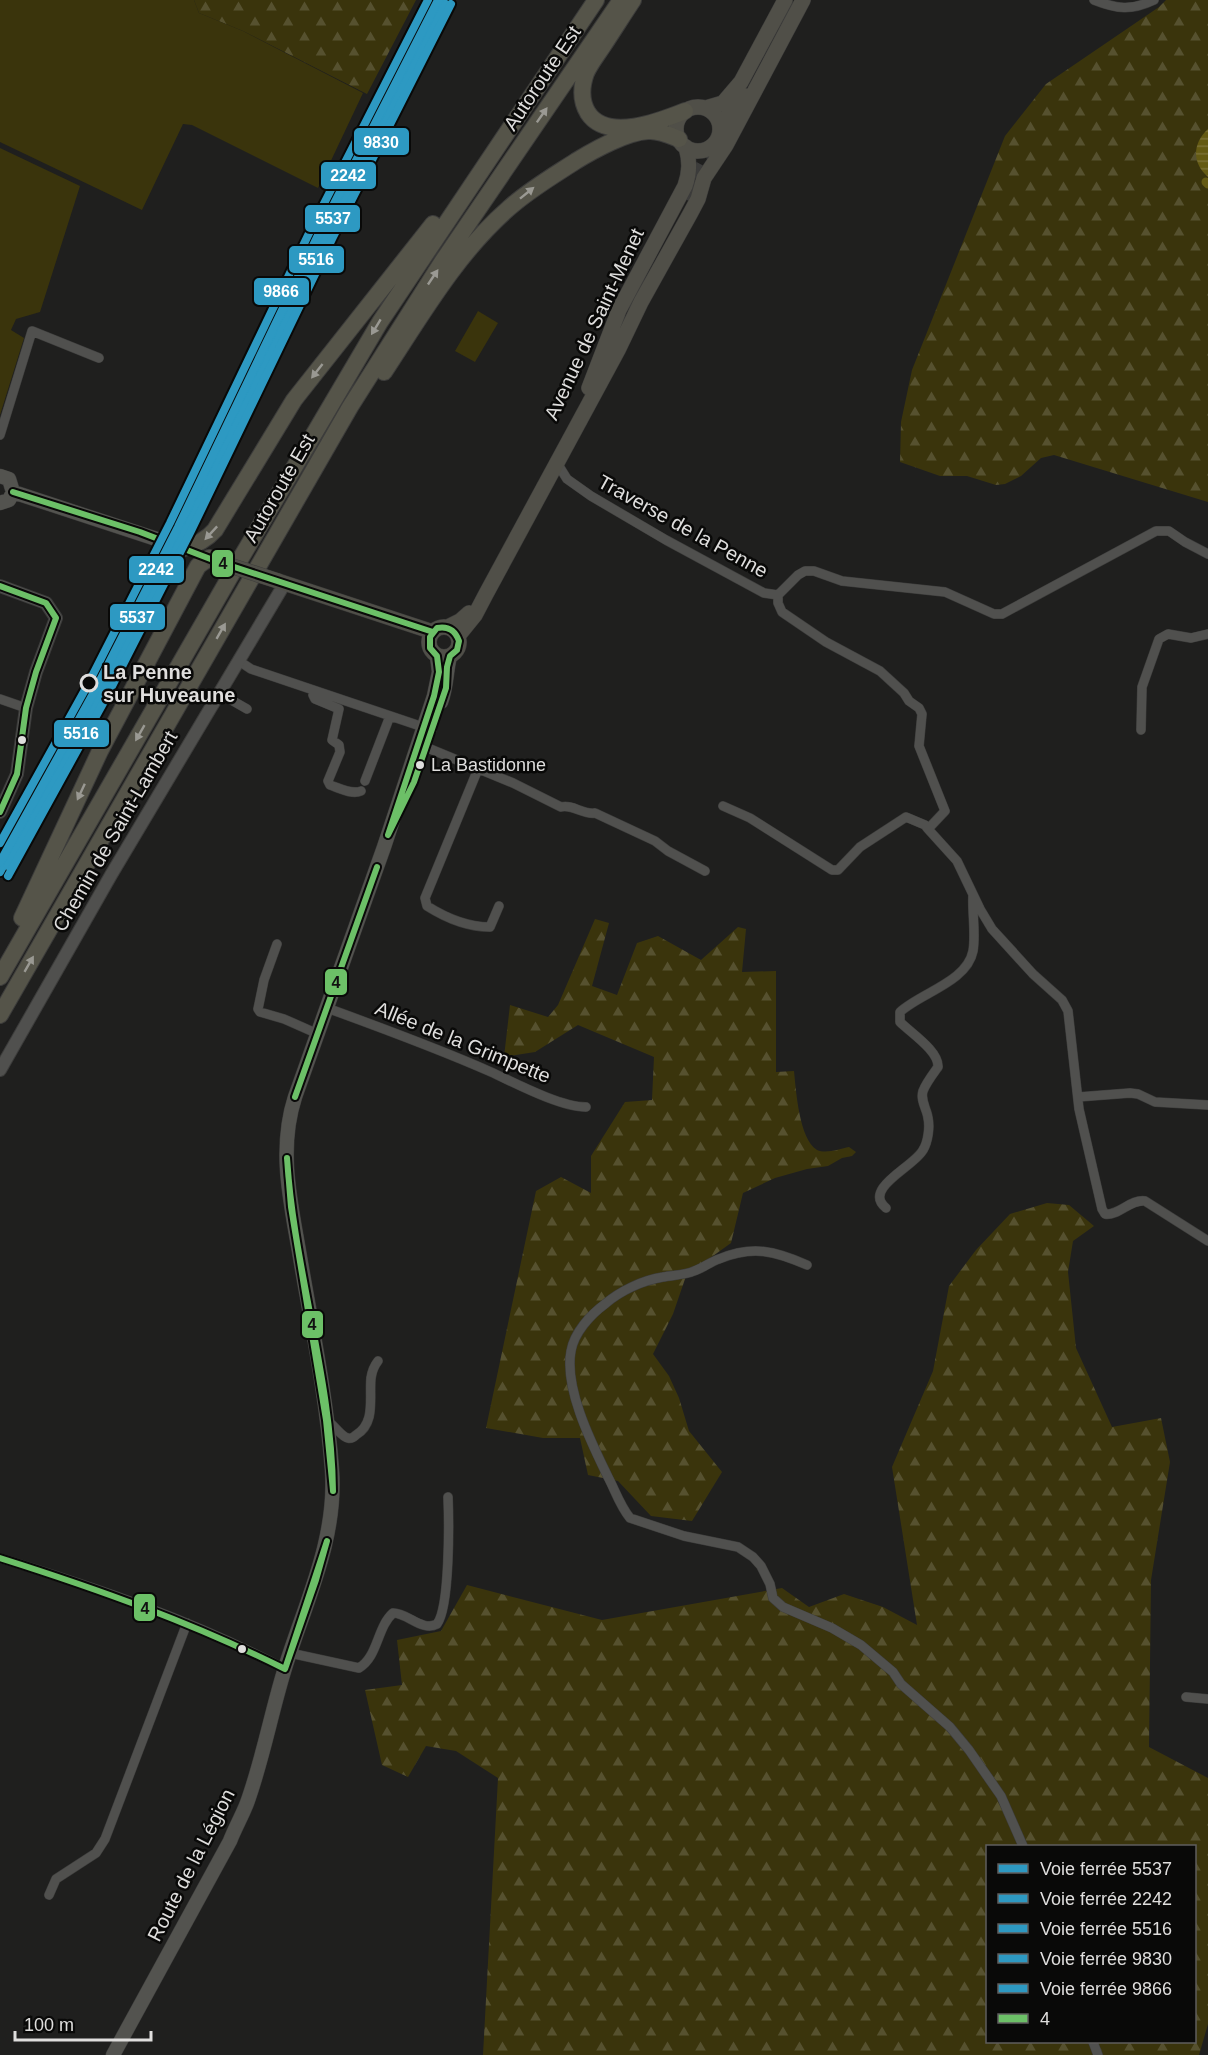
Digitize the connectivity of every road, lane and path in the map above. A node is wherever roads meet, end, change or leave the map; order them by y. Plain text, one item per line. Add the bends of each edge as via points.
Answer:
1 (596, 0) edge
2 (621, 0) edge
3 (633, 0) edge
4 (785, 0) edge
5 (792, 0) edge
6 (803, 0) edge
7 (1094, 0) edge
8 (1154, 0) edge
9 (756, 77) junction
10 (706, 108) junction
11 (685, 111) junction
12 (510, 127) junction
13 (720, 129) junction
14 (682, 143) junction
15 (706, 149) junction
16 (677, 226) junction
17 (99, 358) dead end
18 (589, 388) junction
19 (0, 435) edge
20 (557, 457) junction
21 (0, 476) edge
22 (567, 479) junction
23 (549, 480) junction
24 (13, 492) junction
25 (0, 503) edge
26 (274, 538) junction
27 (186, 549) junction
28 (1208, 554) edge
29 (211, 559) junction
30 (282, 582) junction
31 (0, 586) edge
32 (185, 591) junction
33 (778, 595) junction
34 (433, 632) junction
35 (453, 632) junction
36 (1208, 634) edge
37 (444, 656) junction
38 (239, 661) junction
39 (314, 692) junction
40 (219, 693) junction
41 (0, 699) edge
42 (26, 708) junction
43 (247, 709) dead end
44 (390, 716) junction
45 (428, 729) junction
46 (1141, 730) dead end
47 (422, 746) junction
48 (478, 769) junction
49 (365, 781) dead end
50 (361, 790) dead end
51 (723, 806) dead end
52 (0, 812) edge
53 (928, 829) junction
54 (705, 871) dead end
55 (973, 893) junction
56 (499, 906) dead end
57 (277, 944) dead end
58 (0, 960) edge
59 (0, 977) edge
60 (327, 1008) junction
61 (0, 1015) edge
62 (318, 1034) junction
63 (0, 1070) edge
64 (1078, 1097) junction
65 (1208, 1105) edge
66 (585, 1107) dead end
67 (886, 1208) dead end
68 (1208, 1241) edge
69 (807, 1265) dead end
70 (378, 1361) dead end
71 (326, 1420) junction
72 (448, 1497) dead end
73 (0, 1558) edge
74 (187, 1623) junction
75 (290, 1653) junction
76 (285, 1669) junction
77 (1186, 1697) dead end
78 (1208, 1699) edge
79 (1023, 1845) edge
80 (49, 1895) dead end
81 (113, 2055) edge

1 - 12 highway, Autoroute Est
26 -> 2 highway, Autoroute Est via 398,329
3 - 11 highway via 587,71 581,96 585,108 598,123 617,128
4 - 10 main road via 741,82 723,103
5 - 9 main road
6 - 9 main road, Avenue de Saint-Menet
7 - 8 street via 1114,8 1139,7
9 - 13 main road
9 - 16 main road, Avenue de Saint-Menet via 726,145 704,178 698,199
10 - 11 main road
10 - 13 main road via 718,120
11 - 14 main road via 677,123
12 -> 27 highway via 294,400 215,530 207,539
12 -> 59 highway, Autoroute Est via 380,321
13 - 15 main road via 716,141
14 - 15 main road via 699,151
14 - 18 main road, Avenue de Saint-Menet via 690,162 685,186 619,310
26 -> 14 highway via 423,313 507,209 587,154 635,133 649,130
15 - 16 main road, Avenue de Saint-Menet via 694,197
16 - 18 main road via 631,300
16 - 20 main road, Avenue de Saint-Menet
17 - 19 street via 32,331
18 - 20 main road, Avenue de Saint-Menet
20 - 22 street, Traverse de la Penne
20 - 23 main road
20 - 35 main road via 470,611
21 - 24 main road via 9,479
22 - 23 street, Traverse de la Penne
22 - 33 street, Traverse de la Penne via 666,540 765,593
23 - 35 main road via 475,615
24 - 25 main road via 9,500
24 - 27 main road
61 -> 26 highway, Autoroute Est
27 - 29 main road
27 - 32 highway
28 - 33 street, Traverse de la Penne via 1169,531 1156,531 1002,614 945,592 842,581 814,571 798,574
29 - 30 main road, bridge
29 - 32 highway via 198,566
30 - 34 main road
30 - 38 street, Chemin de Saint-Lambert
31 - 42 street via 46,603 56,618
32 -> 58 highway via 100,751
33 - 53 street via 782,612 826,642 880,671 919,708 919,746 945,811
34 - 35 main road via 437,628
34 - 37 main road via 429,642 433,652
35 - 37 main road via 459,646
36 - 46 street via 1191,638 1168,634 1159,639 1142,687
37 - 45 main road, Route de la Légion via 446,688
38 - 39 street
38 - 40 street, Chemin de Saint-Lambert
39 - 44 street
39 - 50 street via 315,699 339,709 332,740 339,745 340,752 328,781 345,790
40 - 43 street
40 - 63 street, Chemin de Saint-Lambert
41 - 42 street
42 - 52 street via 16,774
44 - 45 street
44 - 49 street
45 - 47 main road, Route de la Légion
47 - 48 street
47 - 60 main road, Route de la Légion
48 - 54 street via 561,807 595,813 655,841
48 - 56 street via 425,898 427,906 440,914 475,927 490,927
51 - 53 street via 750,818 832,870 838,870 861,847 906,817
53 - 55 street via 957,861
55 - 64 street via 992,929 1062,1000 1068,1011
55 - 67 street via 973,949 969,962 956,976 900,1012 900,1022 935,1054 938,1067 924,1090 923,1104 929,1119 924,1149 883,1186 879,1194
57 - 62 street via 258,1009
60 - 62 main road, Route de la Légion
60 - 66 street, Allée de la Grimpette via 574,1107
62 - 71 main road, Route de la Légion via 288,1125 287,1176
64 - 65 street via 1130,1093 1155,1102
64 - 68 street via 1105,1214 1137,1200 1144,1201
69 - 79 street via 766,1250 745,1252 720,1258 693,1272 659,1277 606,1303 579,1332 571,1348 572,1381 588,1436 630,1518 684,1536 738,1547 761,1566 773,1598 783,1607 861,1645 893,1672 969,1749 1001,1796
70 - 71 street via 371,1376 369,1422 364,1429 346,1438
71 - 75 main road, Route de la Légion via 333,1492 328,1537
72 - 75 street via 444,1602 437,1624 430,1627 393,1613 358,1668
73 - 74 street
74 - 76 street
74 - 80 street via 105,1839 96,1853 56,1879
75 - 76 main road, Route de la Légion
76 - 81 main road, Route de la Légion via 246,1805
77 - 78 street

